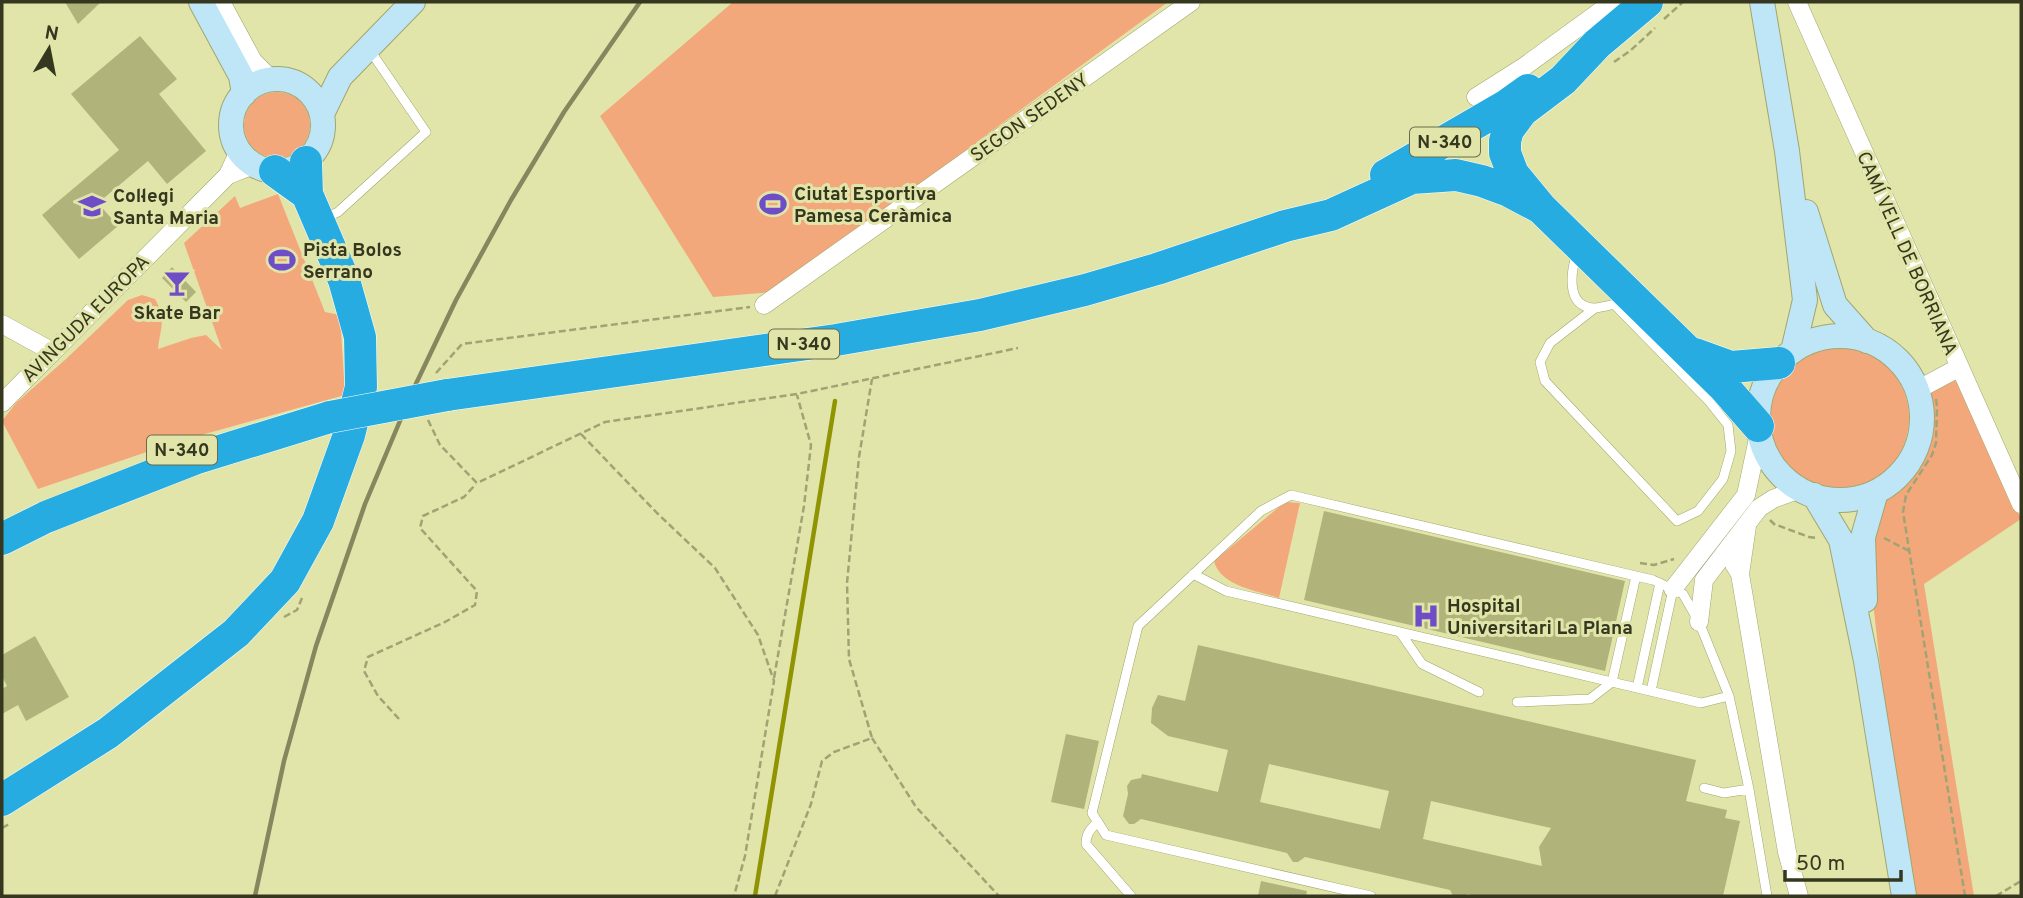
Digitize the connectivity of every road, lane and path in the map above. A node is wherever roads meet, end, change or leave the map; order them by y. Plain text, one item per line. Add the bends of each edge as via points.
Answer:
1 (201, 2) edge
2 (221, 2) edge
3 (394, 2) edge
4 (412, 2) edge
5 (1191, 2) edge
6 (1613, 2) edge
7 (1647, 2) edge
8 (1682, 2) edge
9 (1762, 2) edge
10 (1797, 2) edge
11 (368, 48) junction
12 (1602, 55) junction
13 (272, 79) junction
14 (302, 86) junction
15 (244, 94) junction
16 (1476, 97) dead end
17 (322, 114) junction
18 (1787, 151) junction
19 (306, 162) junction
20 (256, 163) junction
21 (313, 207) junction
22 (1541, 208) junction
23 (1285, 226) junction
24 (1579, 246) junction
25 (1624, 302) junction
26 (764, 305) dead end
27 (1595, 308) junction
28 (2, 324) edge
29 (1867, 341) junction
30 (51, 351) junction
31 (1687, 351) junction
32 (1786, 357) junction
33 (1960, 368) junction
34 (872, 379) dead end
35 (1924, 386) junction
36 (797, 394) dead end
37 (2, 402) edge
38 (330, 417) junction
39 (1759, 430) junction
40 (581, 434) dead end
41 (477, 483) dead end
42 (1807, 492) junction
43 (1876, 492) junction
44 (1746, 495) junction
45 (2021, 504) edge
46 (2, 519) edge
47 (1748, 523) junction
48 (2, 539) edge
49 (1726, 551) junction
50 (1679, 557) dead end
51 (1194, 574) junction
52 (1741, 574) junction
53 (1636, 576) junction
54 (1666, 586) junction
55 (1699, 622) junction
56 (1400, 632) junction
57 (1866, 660) junction
58 (774, 681) junction
59 (1612, 682) junction
60 (1637, 688) junction
61 (1651, 691) junction
62 (1479, 692) dead end
63 (1729, 696) junction
64 (1517, 702) dead end
65 (399, 719) dead end
66 (872, 738) junction
67 (1704, 788) dead end
68 (1749, 789) junction
69 (2, 800) edge
70 (1098, 822) junction
71 (2021, 881) edge
72 (734, 896) edge
73 (775, 896) edge
74 (999, 896) edge
75 (1131, 896) edge
76 (1371, 896) edge
77 (1767, 896) edge
78 (1799, 896) edge
79 (1904, 896) edge
80 (1965, 896) edge
81 (1996, 896) edge

1 - 15 main road via 241,76
2 - 13 street via 253,61
3 - 14 main road via 331,67
4 - 11 main road
5 - 26 street, SEGON SEDENY
6 - 16 street
7 - 12 highway, N-340
8 - 12 path via 1630,51
9 - 18 main road
10 - 33 street, CAMÍ VELL DE BORRIANA
11 - 17 main road via 340,77
11 - 21 lane via 425,132 338,212
12 - 22 highway via 1522,111 1508,130 1505,153 1513,174
12 - 23 highway, N-340
13 - 14 main road
13 - 15 main road
14 - 17 main road
15 - 20 main road via 231,121 232,137
17 - 19 main road via 321,140
18 - 29 main road via 1835,304
18 - 32 main road via 1805,300
19 - 20 main road via 296,168
19 - 21 highway
20 - 21 highway
20 - 30 street, AVINGUDA EUROPA via 228,175
21 - 69 highway via 344,280 360,337 361,387 318,521 285,580 236,633 108,733
22 - 23 highway via 1482,181 1433,176 1412,178 1331,215
22 - 24 highway
23 - 38 highway, N-340, bridge via 1157,269 980,315 447,395
24 - 25 highway
24 - 27 lane via 1571,286 1577,299
25 - 27 lane
25 - 27 lane via 1728,425 1731,450 1723,479 1698,511 1676,521 1545,381 1540,362 1550,343
25 - 31 highway
28 - 30 street
29 - 32 main road via 1842,336 1816,340
29 - 35 main road via 1889,352
30 - 37 street, AVINGUDA EUROPA
31 - 32 highway via 1731,367
31 - 39 highway
32 - 39 main road via 1766,382 1759,403
33 - 35 street
33 - 45 street, CAMÍ VELL DE BORRIANA
34 - 66 path via 847,583 849,659
35 - 43 main road via 1920,437 1911,460
35 - 80 path via 1937,407 1936,443 1906,495 1903,512
36 - 58 path via 811,445
38 - 46 highway, N-340 via 177,452 112,473
38 - 48 highway, N-340 via 181,463
39 - 42 main road via 1767,456 1781,475
39 - 44 street
40 - 58 path via 715,568 758,635
41 - 65 path via 464,497 423,516 420,528 477,591 475,605 368,657 364,671
42 - 43 main road via 1835,500
42 - 47 street via 1773,499
42 - 57 main road via 1841,540
43 - 57 main road via 1863,537
44 - 49 street via 1726,536
44 - 54 street
47 - 49 street
47 - 52 street
49 - 52 street
49 - 55 street via 1704,580
50 - 53 path via 1654,565 1639,563
51 - 53 lane via 1261,511 1291,495
51 - 56 lane via 1226,591
51 - 70 lane via 1138,626 1092,813
52 - 78 street via 1787,852
53 - 54 lane
53 - 59 lane
54 - 55 lane via 1684,594
54 - 60 lane
54 - 61 lane
55 - 63 lane
56 - 59 lane
56 - 62 lane via 1422,664
57 - 79 main road
58 - 72 path
59 - 60 lane
59 - 64 lane via 1590,699
60 - 61 lane
61 - 63 lane via 1701,703
63 - 68 lane
66 - 73 path via 822,761 811,804
66 - 74 path via 916,807
67 - 68 lane via 1724,793
68 - 77 lane
70 - 75 lane via 1090,829 1086,844
70 - 76 lane via 1107,835
71 - 81 path

